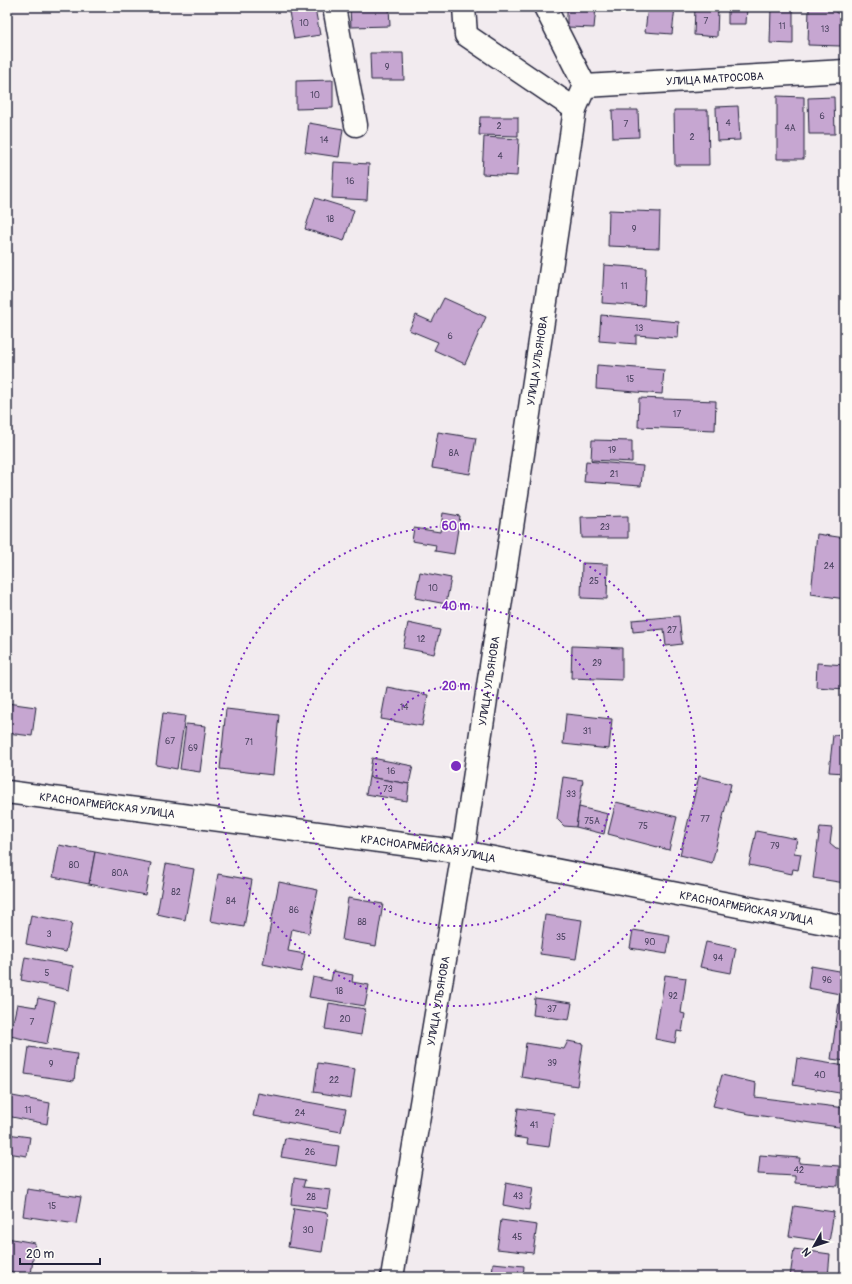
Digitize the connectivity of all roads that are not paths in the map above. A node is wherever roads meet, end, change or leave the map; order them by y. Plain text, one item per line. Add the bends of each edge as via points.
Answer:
1 (334, 7) edge
2 (464, 7) edge
3 (545, 7) edge
4 (845, 71) edge
5 (585, 86) junction
6 (576, 108) junction
7 (356, 125) dead end
8 (7, 792) edge
9 (464, 852) junction
10 (845, 927) edge
11 (392, 1277) edge

1 - 7 street
2 - 6 street via 466,35
3 - 5 street
4 - 5 street, УЛИЦА МАТРОСОВА
5 - 6 street, УЛИЦА УЛЬЯНОВА
6 - 9 street, УЛИЦА УЛЬЯНОВА
8 - 9 street, КРАСНОАРМЕЙСКАЯ УЛИЦА
9 - 10 street, КРАСНОАРМЕЙСКАЯ УЛИЦА
9 - 11 street, УЛИЦА УЛЬЯНОВА

